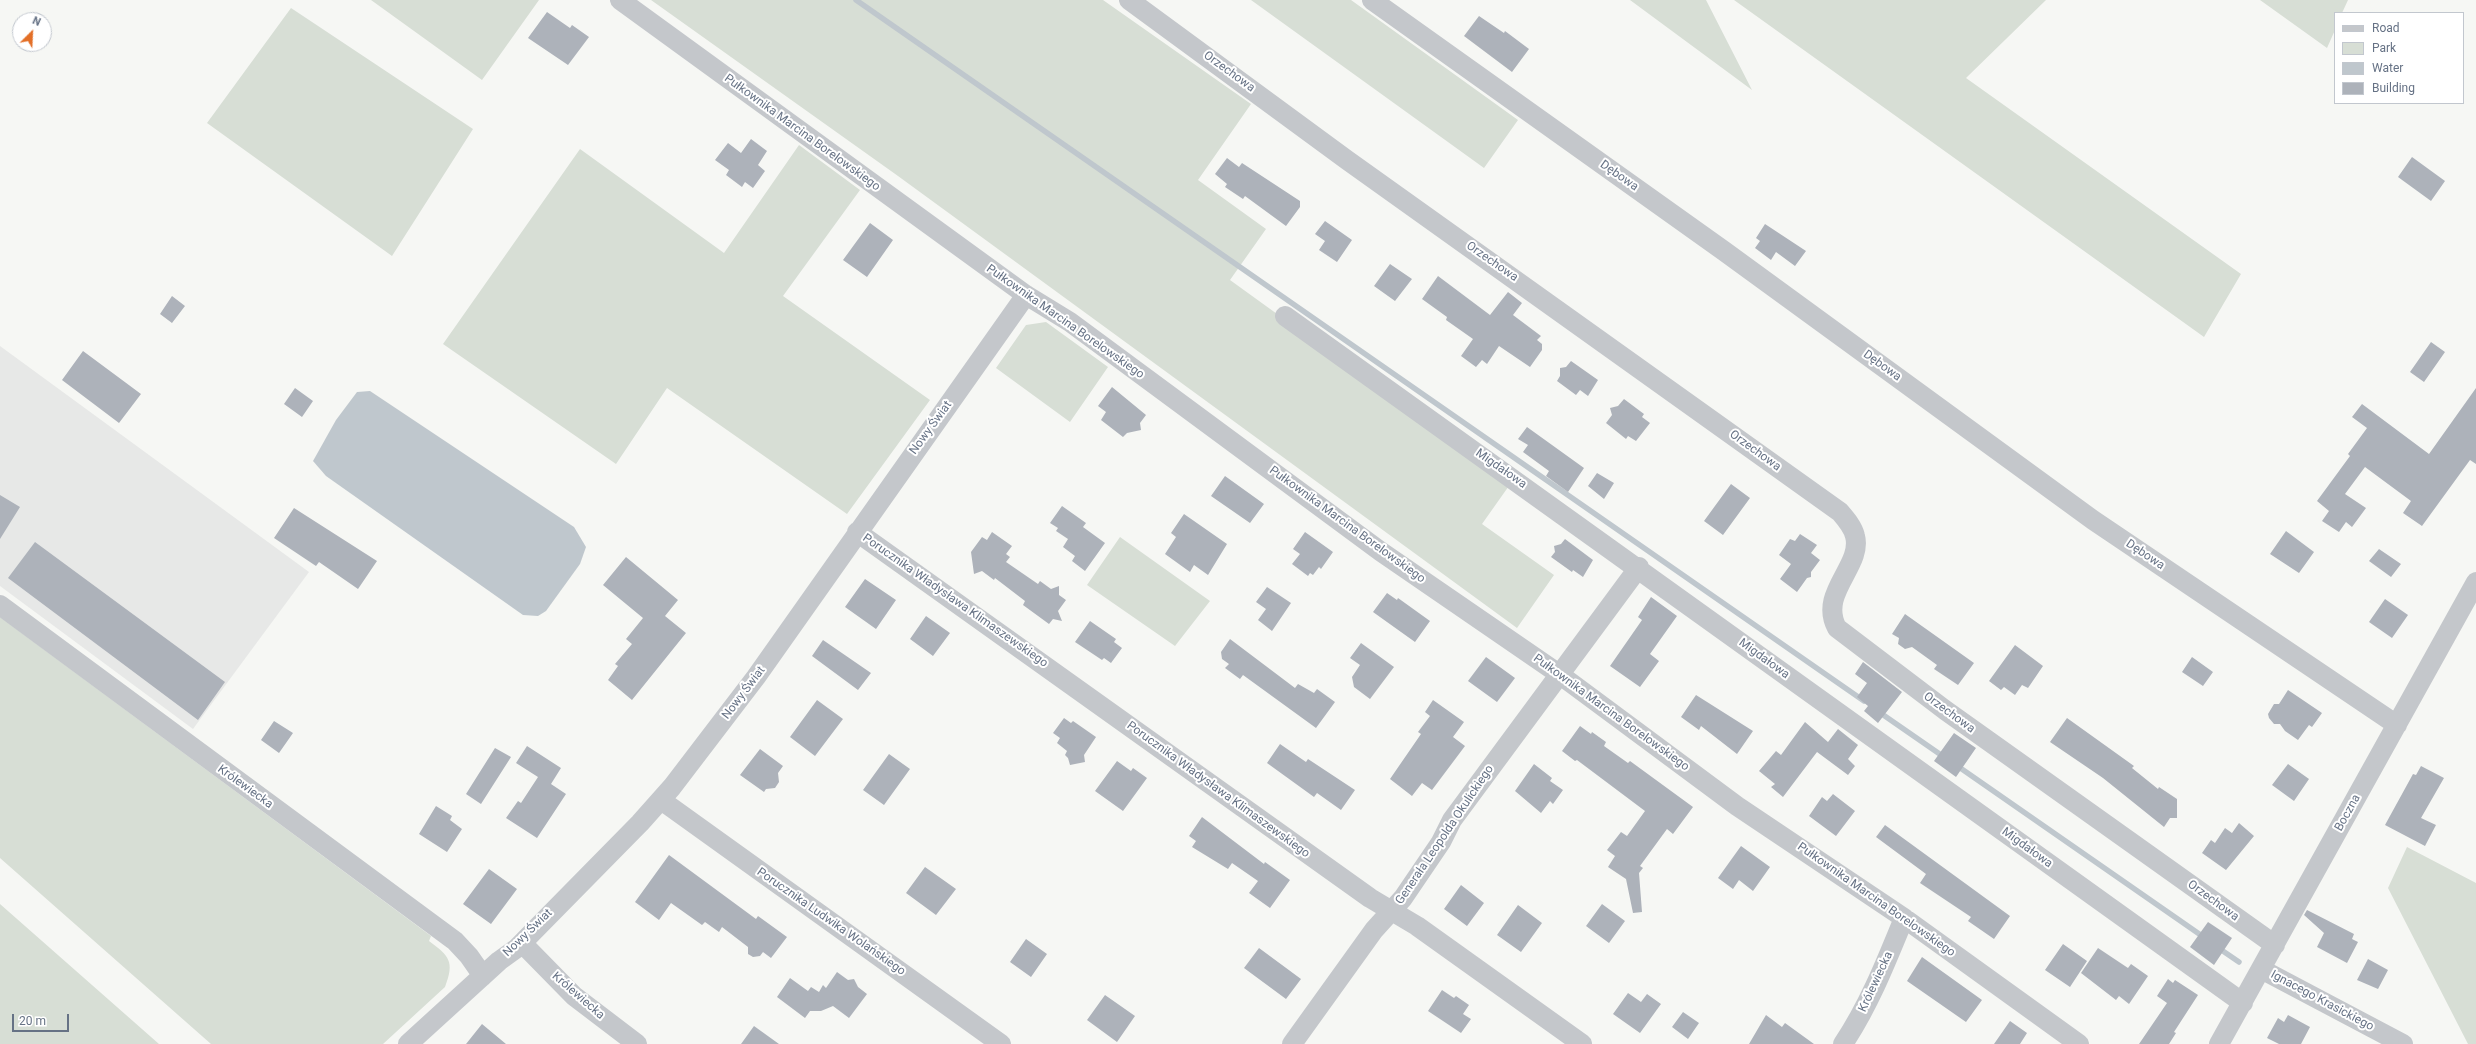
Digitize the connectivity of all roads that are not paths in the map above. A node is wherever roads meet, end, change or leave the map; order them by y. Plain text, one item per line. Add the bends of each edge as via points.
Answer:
1 (620, 0) edge
2 (1129, 0) edge
3 (1372, 0) edge
4 (1026, 295) junction
5 (1285, 316) dead end
6 (857, 532) junction
7 (1639, 567) junction
8 (2476, 582) edge
9 (0, 605) edge
10 (1559, 674) junction
11 (2397, 725) junction
12 (661, 800) junction
13 (1392, 912) junction
14 (1904, 918) junction
15 (522, 943) junction
16 (2275, 945) junction
17 (2261, 969) junction
18 (483, 976) junction
19 (2243, 1003) junction
20 (408, 1044) edge
21 (637, 1044) edge
22 (1001, 1044) edge
23 (1292, 1044) edge
24 (1582, 1044) edge
25 (1843, 1044) edge
26 (2079, 1044) edge
27 (2219, 1044) edge
28 (2403, 1044) edge

1 - 4 street, Pułkownika Marcina Borelowskiego
2 - 16 street, Orzechowa via 1840,512 1856,537 1854,552 1833,601 1832,611 1837,628 1945,710
3 - 11 street, Dębowa via 1724,251 2093,520
4 - 6 street, Nowy Świat
4 - 10 street, Pułkownika Marcina Borelowskiego via 1070,322 1380,551
5 - 7 street, Migdałowa
6 - 12 street, Nowy Świat via 756,677
6 - 13 street, Porucznika Władysława Klimaszewskiego
7 - 10 street, Generała Leopolda Okulickiego
7 - 19 street, Migdałowa via 1822,702
8 - 11 street, Boczna
9 - 18 street, Królewiecka via 455,941
10 - 13 street, Generała Leopolda Okulickiego via 1452,820 1441,842
10 - 14 street, Pułkownika Marcina Borelowskiego via 1737,806
11 - 16 street, Boczna
12 - 15 street, Nowy Świat
12 - 22 street, Porucznika Ludwika Wolańskiego
13 - 23 street, Generała Leopolda Okulickiego via 1374,930
13 - 24 street, Porucznika Władysława Klimaszewskiego via 1417,926
14 - 25 street, Królewiecka via 1883,970
14 - 26 street, Pułkownika Marcina Borelowskiego
15 - 18 street, Nowy Świat
15 - 21 street, Królewiecka via 574,996
16 - 17 street, Boczna
17 - 19 street, Boczna
17 - 28 street, Ignacego Krasickiego
18 - 20 street, Nowy Świat
19 - 27 street, Boczna

